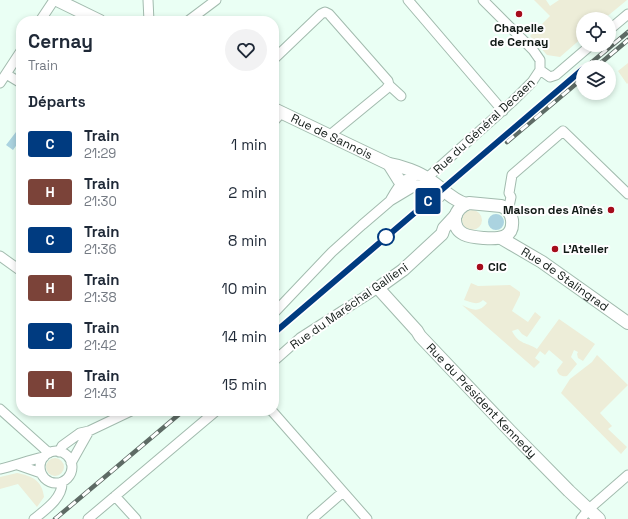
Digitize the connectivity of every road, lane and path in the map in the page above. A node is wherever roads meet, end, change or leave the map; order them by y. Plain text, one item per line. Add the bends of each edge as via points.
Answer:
1 (55, 0) edge
2 (148, 0) edge
3 (216, 0) edge
4 (408, 0) edge
5 (483, 0) edge
6 (628, 14) edge
7 (44, 16) edge
8 (89, 16) edge
9 (149, 16) edge
10 (195, 16) edge
11 (616, 24) edge
12 (583, 52) edge
13 (279, 54) edge
14 (16, 59) edge
15 (540, 70) junction
16 (6, 74) junction
17 (16, 80) edge
18 (0, 83) edge
19 (389, 85) junction
20 (401, 96) dead end
21 (502, 111) junction
22 (279, 115) edge
23 (330, 135) junction
24 (389, 164) junction
25 (424, 177) junction
26 (403, 182) junction
27 (415, 186) junction
28 (628, 194) edge
29 (390, 200) junction
30 (466, 204) junction
31 (505, 208) junction
32 (456, 214) junction
33 (442, 234) junction
34 (463, 234) junction
35 (501, 238) junction
36 (0, 256) edge
37 (16, 267) edge
38 (378, 288) junction
39 (279, 308) edge
40 (628, 323) edge
41 (279, 357) edge
42 (0, 409) edge
43 (120, 416) edge
44 (210, 416) edge
45 (276, 416) edge
46 (89, 431) junction
47 (59, 452) junction
48 (46, 455) junction
49 (71, 463) junction
50 (18, 465) junction
51 (0, 469) edge
52 (41, 473) junction
53 (628, 475) edge
54 (62, 482) junction
55 (343, 492) junction
56 (114, 496) junction
57 (590, 509) junction
58 (34, 519) edge
59 (88, 519) edge
60 (136, 519) edge
61 (312, 519) edge
62 (367, 519) edge
63 (581, 519) edge
64 (599, 519) edge

1 - 7 street
1 - 8 street
2 - 9 street
3 - 10 street
4 - 21 street
5 - 15 street, Rue du Général Decaen via 533,50 540,60
6 - 11 street
12 - 15 street via 556,75 550,77
13 - 19 street via 325,12
14 - 16 street
15 - 21 street, Rue du Général Decaen via 532,82
16 - 17 street
16 - 18 street
19 - 20 street
19 - 23 street
21 - 25 street, Rue du Général Decaen
22 - 23 street, Rue de Sannois
23 - 24 street, Rue de Sannois
24 - 25 street, Rue de Sannois
24 - 26 street
25 - 26 street via 410,177
25 - 30 street, Rue de Sannois
26 - 27 street
26 - 29 street
27 - 29 street
27 - 32 street via 428,188 453,207
28 - 31 street via 563,131 512,176 509,192 511,197
29 - 39 street via 332,252
30 - 31 street
30 - 32 street
31 - 35 street via 512,219 512,226
32 - 33 street, Rue du Maréchal Gallieni
32 - 34 street via 457,228
33 - 34 street
33 - 38 street, Rue du Maréchal Gallieni via 403,270
34 - 35 street via 470,237
35 - 40 street, Rue de Stalingrad via 542,262
36 - 37 street
38 - 41 street, Rue du Maréchal Gallieni via 300,338
38 - 57 street, Rue du Président Kennedy via 511,432
42 - 48 street
43 - 46 street
44 - 56 street
45 - 55 street
46 - 47 street via 80,433 62,446
46 - 49 street
47 - 48 street
47 - 49 street via 67,456
48 - 50 street via 26,460
48 - 52 street via 40,464
49 - 54 street via 70,474
50 - 51 street
50 - 52 street
52 - 54 street via 47,481
53 - 57 street
54 - 58 street via 59,495
55 - 61 street
55 - 62 street
56 - 59 street
56 - 60 street
57 - 63 street
57 - 64 street, Rue du Président Kennedy

